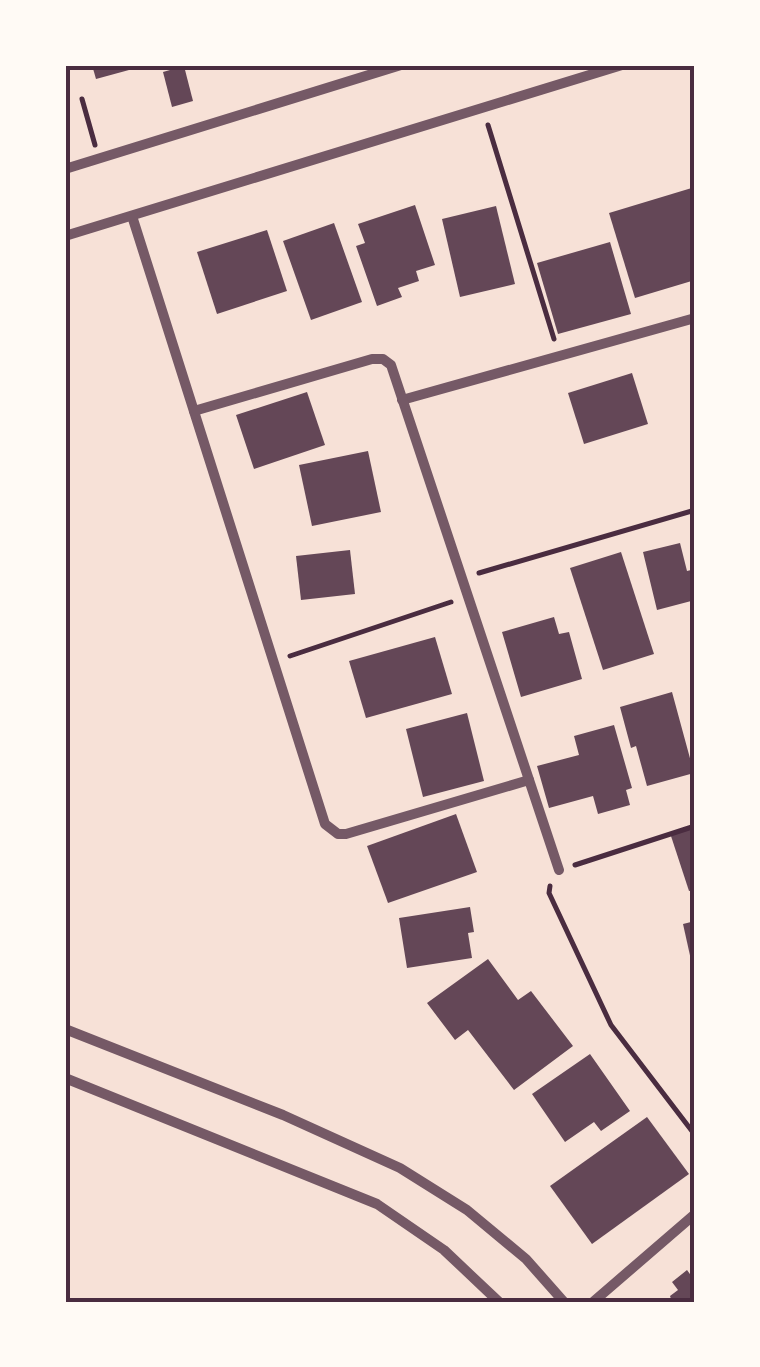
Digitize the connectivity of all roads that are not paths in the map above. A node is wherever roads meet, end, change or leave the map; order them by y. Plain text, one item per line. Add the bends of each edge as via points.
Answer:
1 (401, 65) edge
2 (622, 65) edge
3 (373, 69) edge
4 (65, 169) edge
5 (132, 216) junction
6 (65, 236) edge
7 (695, 318) edge
8 (402, 400) junction
9 (194, 411) junction
10 (529, 780) junction
11 (559, 870) road end
12 (65, 1029) edge
13 (65, 1078) edge
14 (695, 1214) edge
15 (499, 1302) edge
16 (564, 1302) edge
17 (594, 1302) edge

1 - 3 street
2 - 5 street
3 - 4 street
5 - 6 street
5 - 9 street
7 - 8 street
8 - 9 street via 390,365 372,359
8 - 10 street
9 - 10 street via 326,824 338,834
10 - 11 street
12 - 16 street via 400,1168 512,1246
13 - 15 street via 377,1204 444,1250
14 - 17 street

